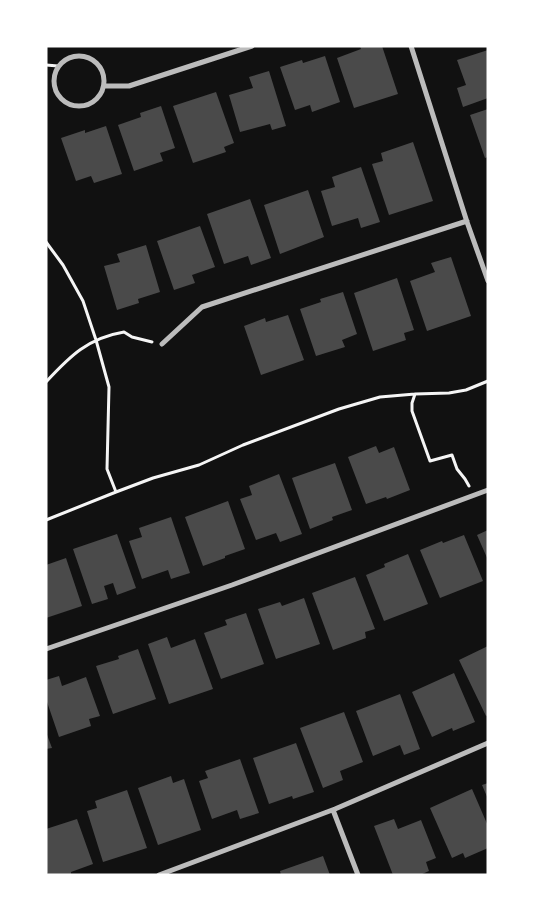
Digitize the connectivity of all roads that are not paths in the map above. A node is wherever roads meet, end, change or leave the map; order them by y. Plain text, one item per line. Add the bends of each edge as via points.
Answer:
1 (252, 46) edge
2 (411, 46) edge
3 (104, 86) junction
4 (466, 221) junction
5 (488, 281) edge
6 (162, 344) road end
7 (488, 490) edge
8 (46, 649) edge
9 (488, 743) edge
10 (333, 810) junction
11 (160, 875) edge
12 (358, 875) edge

1 - 3 street via 129,86
2 - 4 street
3 - 3 street via 93,101 83,106 73,105 59,96 54,83 55,73 64,60 73,56 87,57 94,60 102,71
4 - 5 street
4 - 6 street via 202,307
7 - 8 street via 232,585
9 - 10 street
10 - 11 street
10 - 12 street

